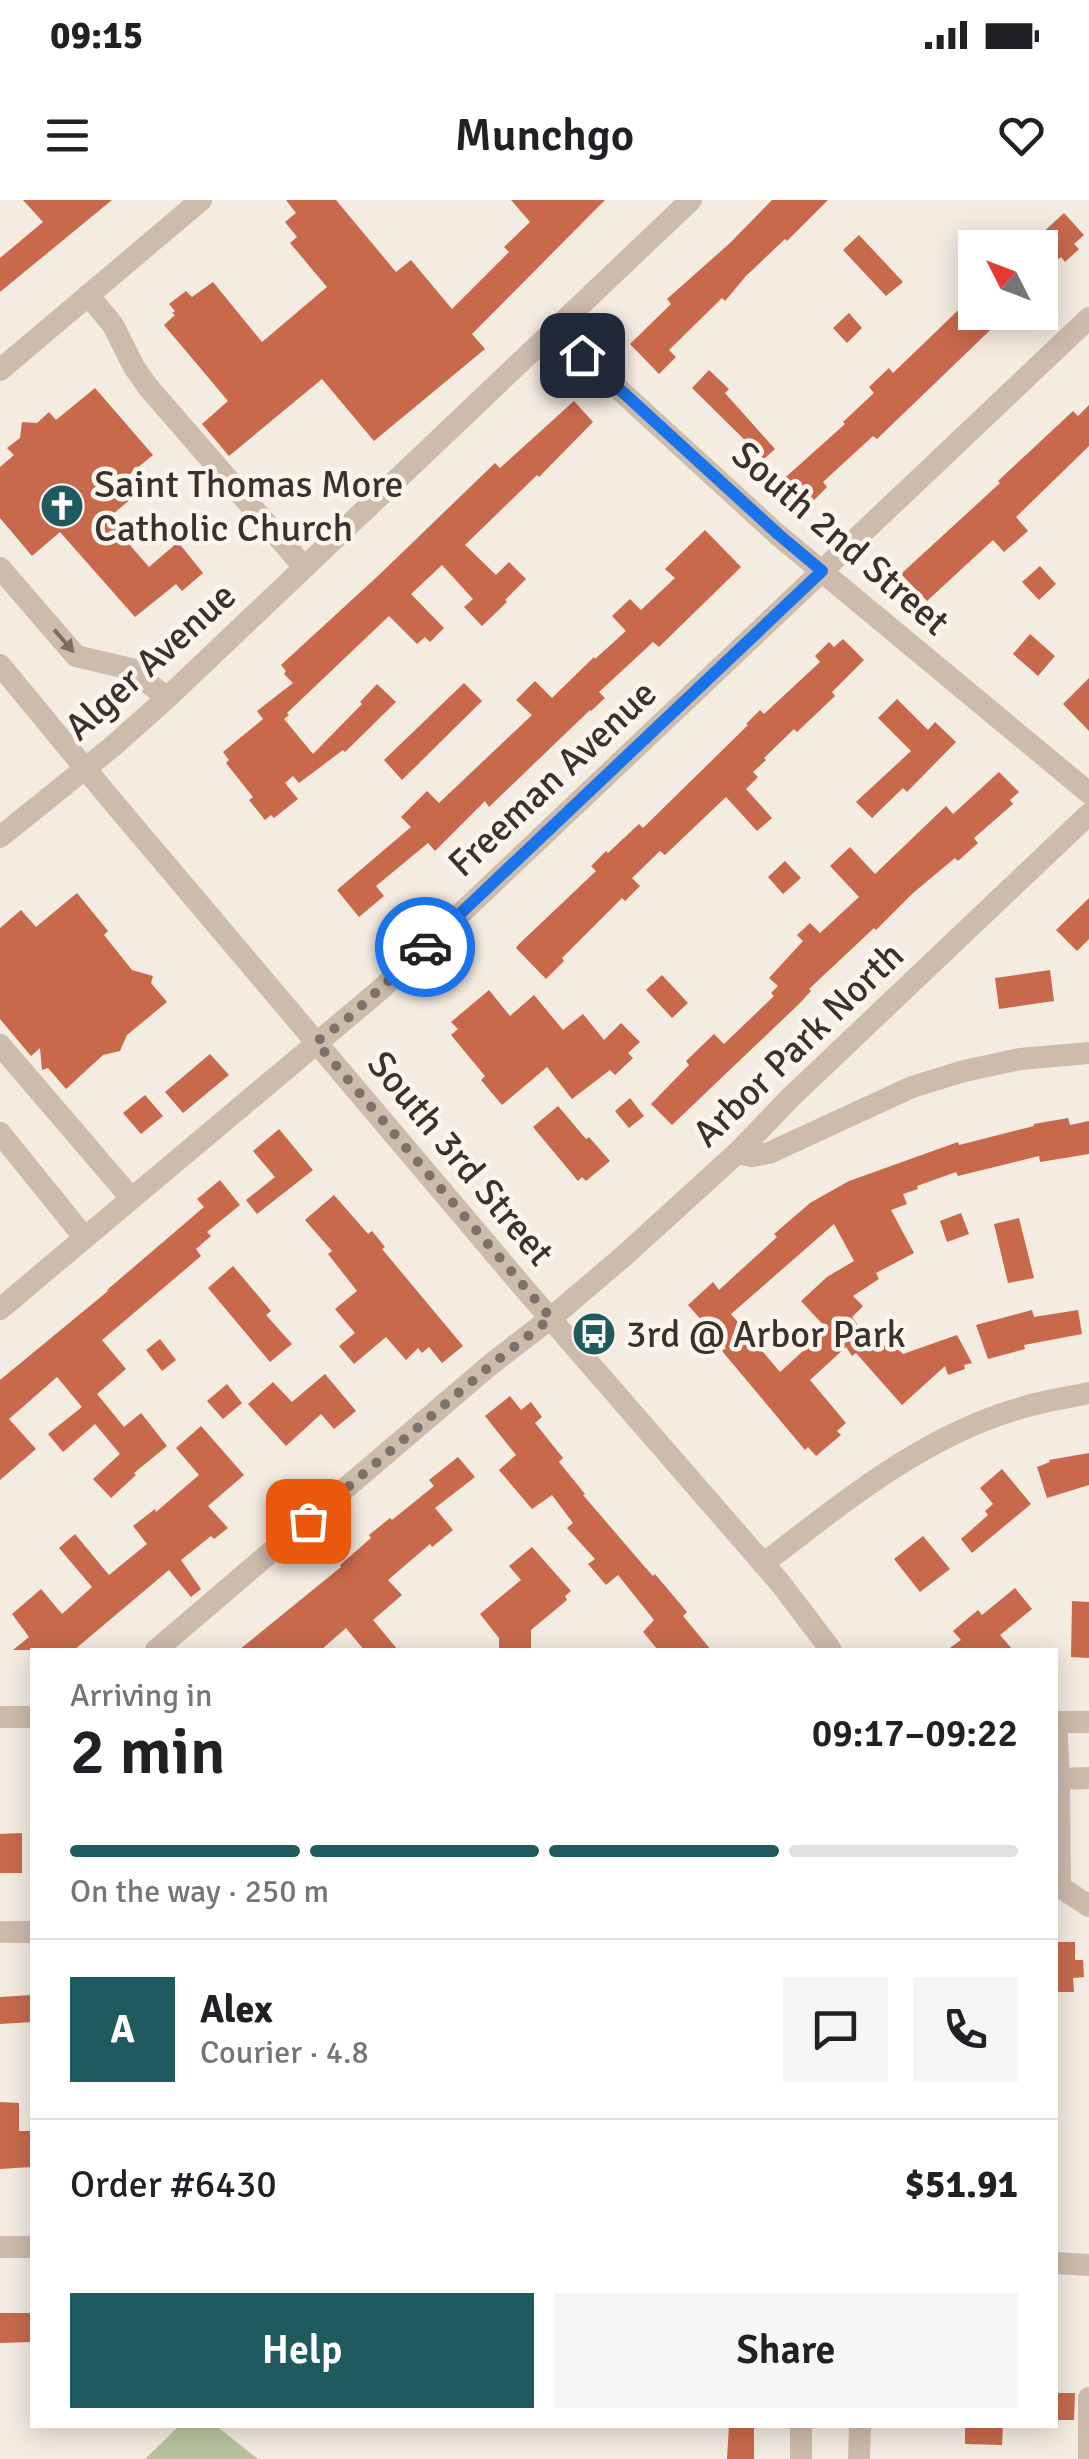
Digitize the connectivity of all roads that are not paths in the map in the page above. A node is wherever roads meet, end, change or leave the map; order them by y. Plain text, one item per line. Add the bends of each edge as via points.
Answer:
1 (201, 200) edge
2 (691, 200) edge
3 (88, 296) junction
4 (1089, 318) edge
5 (554, 330) junction
6 (0, 370) edge
7 (304, 567) junction
8 (0, 568) edge
9 (822, 571) junction
10 (0, 664) edge
11 (167, 698) junction
12 (86, 768) junction
13 (1089, 793) edge
14 (1089, 814) edge
15 (0, 837) edge
16 (316, 1042) junction
17 (0, 1045) edge
18 (1089, 1053) edge
19 (0, 1133) edge
20 (737, 1153) junction
21 (131, 1198) junction
22 (84, 1237) junction
23 (0, 1309) edge
24 (551, 1318) junction
25 (1089, 1393) edge
26 (763, 1564) junction
27 (158, 1648) edge
28 (829, 1648) edge
29 (0, 1717) edge
30 (30, 1717) edge
31 (1058, 1722) edge
32 (1089, 1722) edge
33 (1058, 1761) edge
34 (1089, 1778) edge
35 (1059, 1780) junction
36 (1089, 1906) edge
37 (0, 1932) edge
38 (30, 1932) edge
39 (0, 2247) edge
40 (30, 2247) edge
41 (1058, 2263) edge
42 (1089, 2264) edge
43 (1089, 2398) edge
44 (802, 2428) edge
45 (860, 2428) edge
46 (801, 2459) edge
47 (859, 2459) edge
48 (1088, 2459) edge

1 - 3 street
2 - 5 street, Alger Avenue
3 - 6 street
3 - 7 street via 148,387
4 - 9 street, Freeman Avenue
5 - 7 street, Alger Avenue
5 - 9 street, South 2nd Street
7 - 11 street, Alger Avenue
8 -> 11 street via 76,656 132,669
9 - 13 street, South 2nd Street
9 - 16 street, Freeman Avenue via 380,990
10 - 12 street, South 3rd Street
11 - 12 street, Alger Avenue
12 - 15 street, Alger Avenue
12 - 16 street, South 3rd Street
14 - 20 street, Arbor Park North
16 - 21 street, Freeman Avenue
16 - 24 street, South 3rd Street
17 - 21 street
18 - 20 street via 964,1071 912,1087 769,1153
19 - 22 street
20 - 24 street, Arbor Park North
21 - 22 street, Freeman Avenue
22 - 23 street, Freeman Avenue
24 - 26 street, South 3rd Street
24 - 27 street, Arbor Park North
25 - 26 street via 1019,1408 950,1435 886,1472
26 - 28 street, South 3rd Street
29 - 30 street
31 - 32 street
33 - 35 street
34 - 35 street
35 - 36 street via 1060,1887
37 - 38 street
39 - 40 street
41 - 42 street
43 - 48 street
44 - 46 street
45 - 47 street

